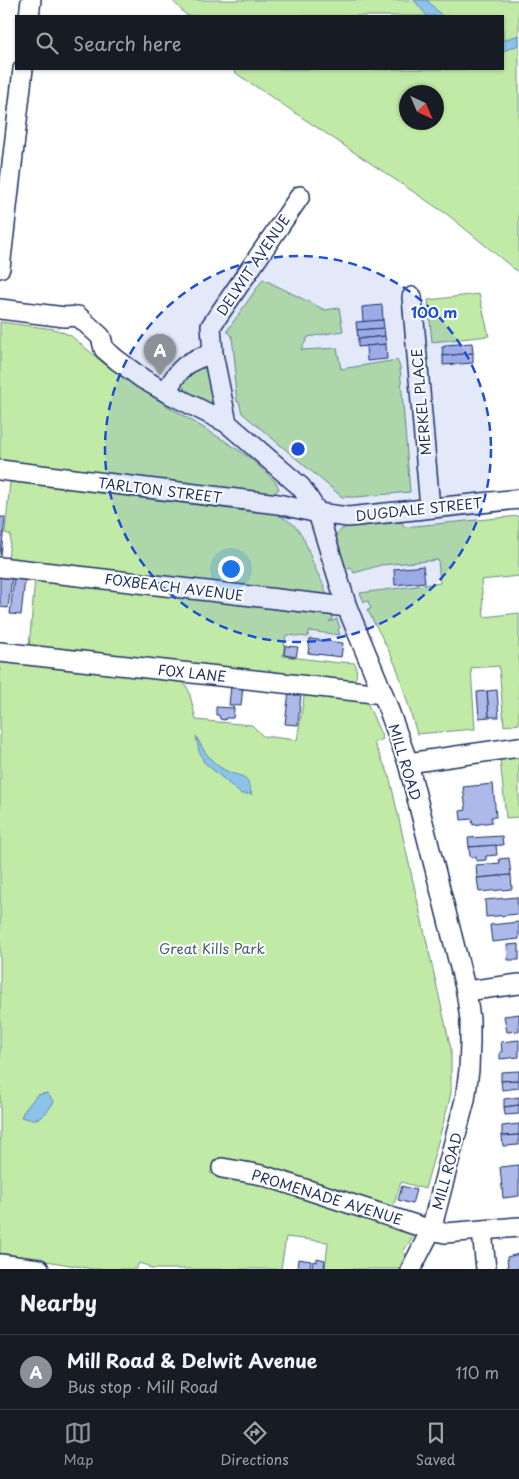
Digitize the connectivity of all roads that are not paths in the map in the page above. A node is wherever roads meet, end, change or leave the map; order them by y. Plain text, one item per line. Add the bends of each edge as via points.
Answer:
1 (31, 0) edge
2 (29, 15) edge
3 (23, 70) edge
4 (300, 196) dead end
5 (0, 268) edge
6 (412, 297) dead end
7 (0, 309) edge
8 (65, 317) junction
9 (104, 349) junction
10 (214, 354) junction
11 (166, 392) junction
12 (228, 423) junction
13 (0, 470) edge
14 (519, 499) edge
15 (430, 508) junction
16 (318, 513) junction
17 (0, 567) edge
18 (347, 607) junction
19 (0, 652) edge
20 (383, 694) junction
21 (519, 747) edge
22 (408, 763) junction
23 (519, 984) edge
24 (466, 991) junction
25 (222, 1168) dead end
26 (519, 1227) edge
27 (431, 1230) junction
28 (482, 1231) junction
29 (0, 1264) edge
30 (39, 1269) edge
31 (411, 1269) edge
32 (486, 1269) edge

1 - 2 street
3 - 5 street
4 - 10 street, DELWIT AVENUE via 211,326
6 - 15 street, MERKEL PLACE
7 - 8 street
8 - 9 street via 84,338
8 - 9 street via 78,316 101,338
9 - 11 street, MILL ROAD
10 - 11 street via 200,356 187,363
10 - 12 street, DELWIT AVENUE
11 - 12 street, MILL ROAD
12 - 16 street, MILL ROAD via 300,487
13 - 16 street, TARLTON STREET via 278,504
14 - 15 street, DUGDALE STREET
15 - 16 street, DUGDALE STREET via 348,517
16 - 18 street, MILL ROAD
17 - 18 street, FOXBEACH AVENUE
18 - 20 street, MILL ROAD
19 - 20 street, FOX LANE
20 - 22 street, MILL ROAD
21 - 22 street
22 - 24 street, MILL ROAD
23 - 24 street
24 - 27 street, MILL ROAD via 470,1042 465,1100
25 - 27 street, PROMENADE AVENUE via 262,1175
26 - 28 street, PROMENADE AVENUE
27 - 28 street, PROMENADE AVENUE via 445,1233
27 - 31 street, MILL ROAD
28 - 32 street
29 - 30 street

